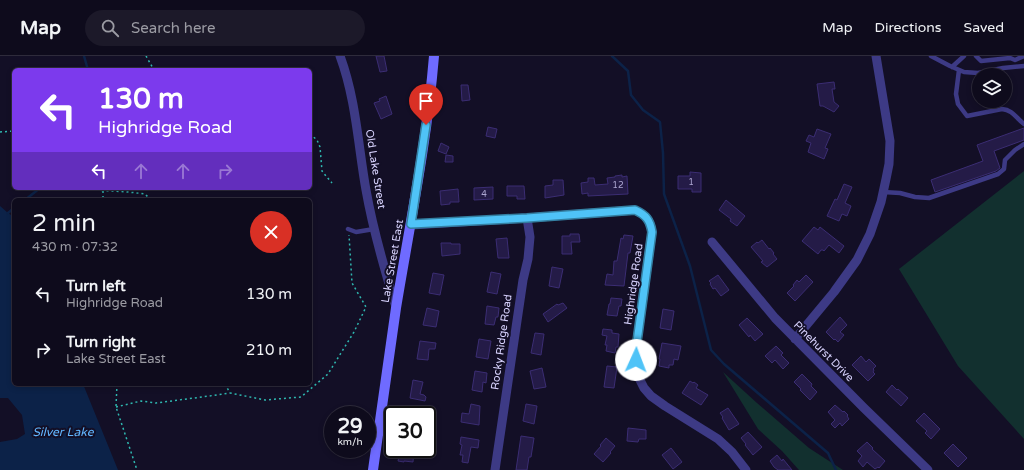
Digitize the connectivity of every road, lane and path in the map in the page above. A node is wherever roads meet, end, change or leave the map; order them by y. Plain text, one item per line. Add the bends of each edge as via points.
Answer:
1 (146, 56) edge
2 (340, 56) edge
3 (434, 56) edge
4 (876, 56) edge
5 (931, 56) edge
6 (964, 56) edge
7 (976, 56) edge
8 (1024, 56) edge
9 (1024, 66) edge
10 (952, 67) junction
11 (153, 68) edge
12 (959, 70) junction
13 (1024, 124) edge
14 (12, 131) edge
15 (0, 132) edge
16 (312, 136) edge
17 (1024, 144) edge
18 (332, 183) dead end
19 (93, 190) edge
20 (103, 191) junction
21 (883, 192) junction
22 (103, 198) edge
23 (149, 198) edge
24 (527, 218) junction
25 (411, 224) junction
26 (348, 229) joint
27 (374, 229) junction
28 (712, 242) dead end
29 (396, 309) junction
30 (794, 339) junction
31 (117, 386) edge
32 (226, 386) edge
33 (230, 392) junction
34 (116, 407) junction
35 (137, 470) edge
36 (373, 470) edge
37 (494, 470) edge
38 (746, 470) edge
39 (928, 470) edge

1 - 11 path
2 - 27 street, Old Lake Street via 356,120
3 - 25 main road, Lake Street East
4 - 21 street via 890,141
5 - 10 lane
6 - 10 lane
7 - 8 lane via 981,61 1010,58 1015,60
9 - 12 lane via 978,72
10 - 12 lane
12 - 13 lane via 956,94 958,104 967,116 1002,109 1010,111
14 - 15 path
16 - 18 path via 320,147 322,171
17 - 21 lane via 1005,160 1004,169 998,174 929,198
19 - 20 path
20 - 22 path
20 - 23 path via 146,194
21 - 30 street via 870,234 857,260
24 - 25 street, Highridge Road
24 - 37 street, Rocky Ridge Road via 530,236 528,259
24 - 38 street, Highridge Road via 635,210 644,214 652,232 636,349 640,380 651,396 718,439
25 - 29 main road, Lake Street East
26 - 27 lane via 356,232
26 - 33 path via 352,283 366,307 328,374 301,397 265,400
27 - 29 street, Old Lake Street
28 - 30 street, Pinehurst Drive
29 - 36 main road, Lake Street East
30 - 39 street, Pinehurst Drive
31 - 34 path
32 - 33 path
33 - 34 path
34 - 35 path

